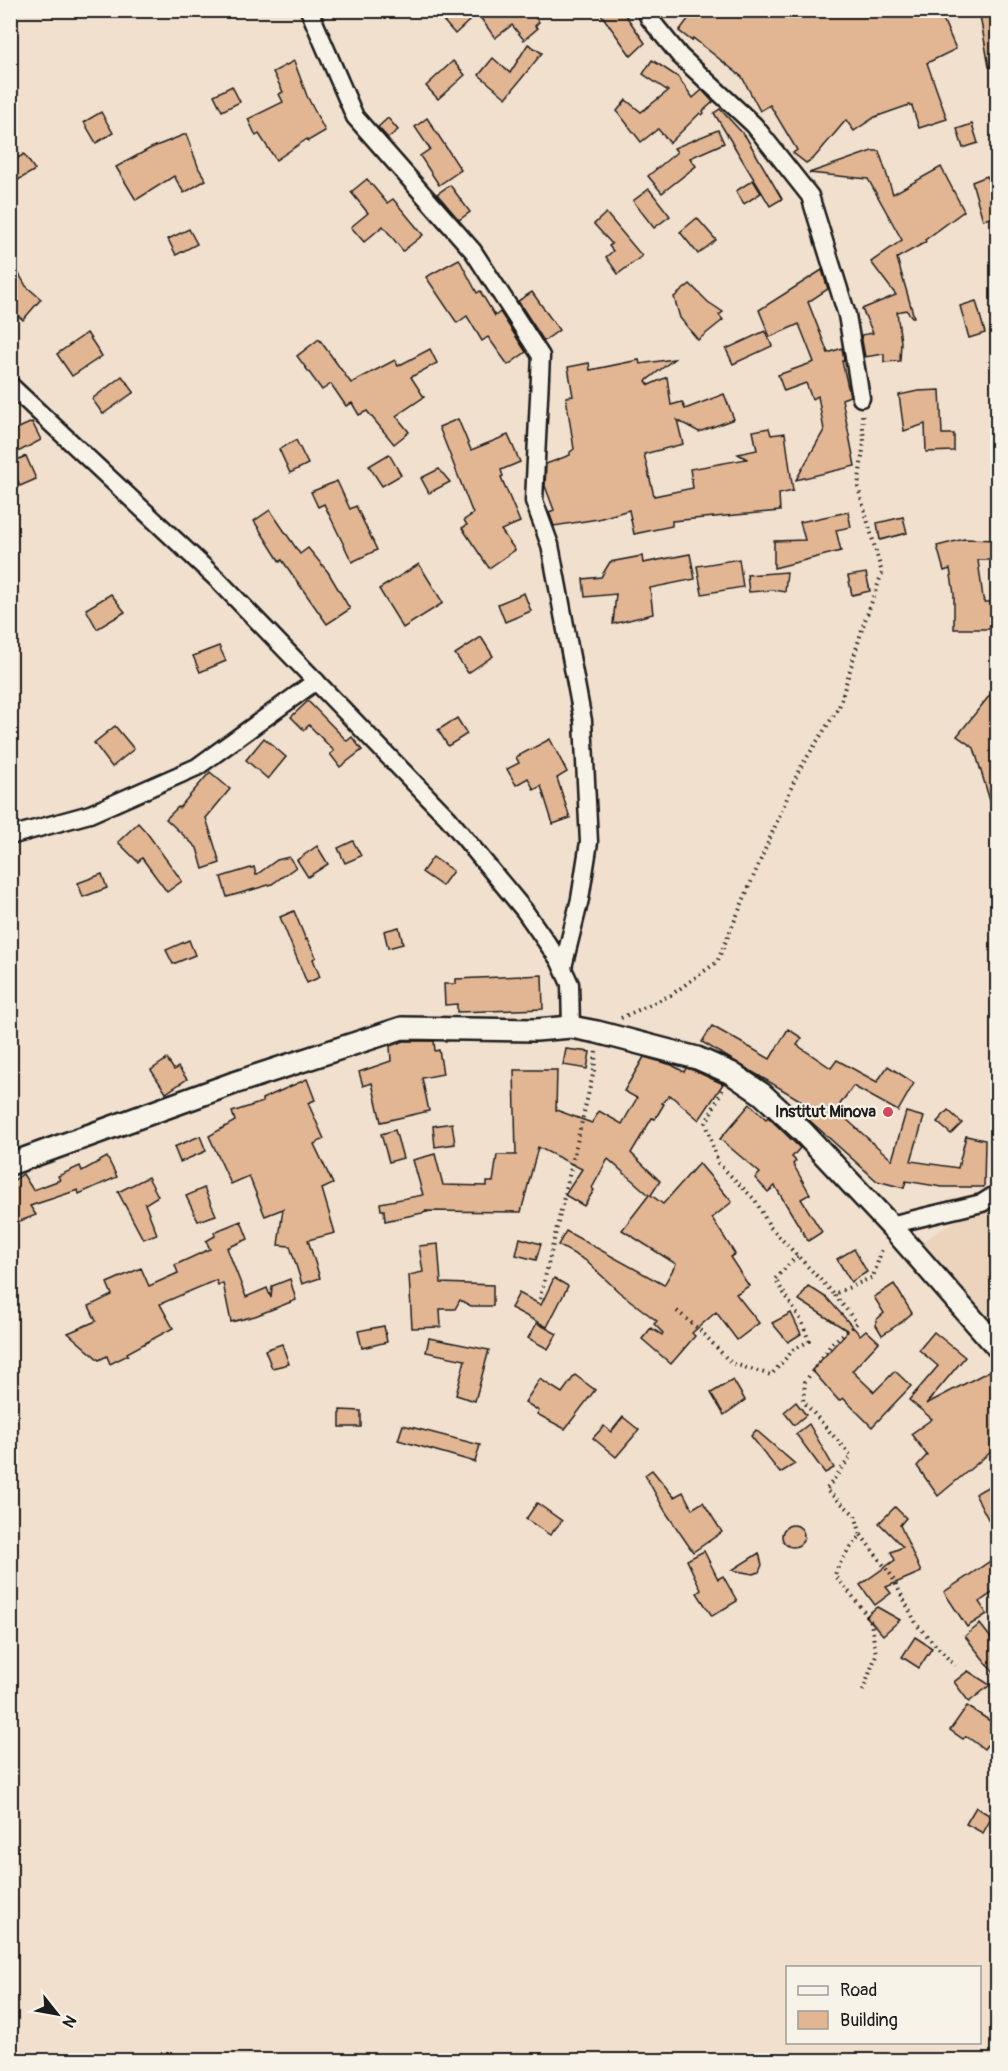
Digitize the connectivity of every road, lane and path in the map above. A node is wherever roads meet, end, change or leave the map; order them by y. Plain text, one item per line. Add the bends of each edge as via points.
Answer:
1 (309, 10) edge
2 (646, 10) edge
3 (10, 385) edge
4 (861, 398) joint
5 (316, 681) junction
6 (10, 836) edge
7 (563, 967) junction
8 (571, 1027) junction
9 (597, 1032) junction
10 (731, 1073) junction
11 (10, 1164) edge
12 (998, 1192) edge
13 (890, 1225) junction
14 (797, 1256) junction
15 (834, 1294) junction
16 (540, 1299) dead end
17 (677, 1311) dead end
18 (998, 1348) edge
19 (861, 1535) junction
20 (955, 1666) dead end
21 (863, 1691) dead end

1 - 7 street via 355,117 473,251 541,356 534,501 550,545 583,721 589,842
2 - 4 street via 680,56 753,125 810,196 847,315
3 - 5 street via 219,581
4 - 9 path via 864,442 858,487 882,573 839,707 799,770 717,962 671,995
5 - 6 street via 197,767 90,814
5 - 7 street via 448,818 524,910
7 - 8 street via 570,984
8 - 9 street
8 - 11 street via 402,1028 234,1083
9 - 10 street via 697,1058
9 - 16 path via 594,1070
10 - 13 street via 762,1094 802,1131
10 - 14 path via 706,1123 718,1163 755,1200 770,1227
12 - 13 street via 982,1203
13 - 15 path via 873,1276
13 - 18 street
14 - 15 path
14 - 17 path via 775,1279 801,1320 809,1341 793,1350 771,1375 731,1364
15 - 19 path via 856,1323 832,1343 805,1382 802,1401 851,1456 826,1490 855,1515
19 - 20 path via 891,1575 917,1625
19 - 21 path via 835,1575 871,1622 876,1655

